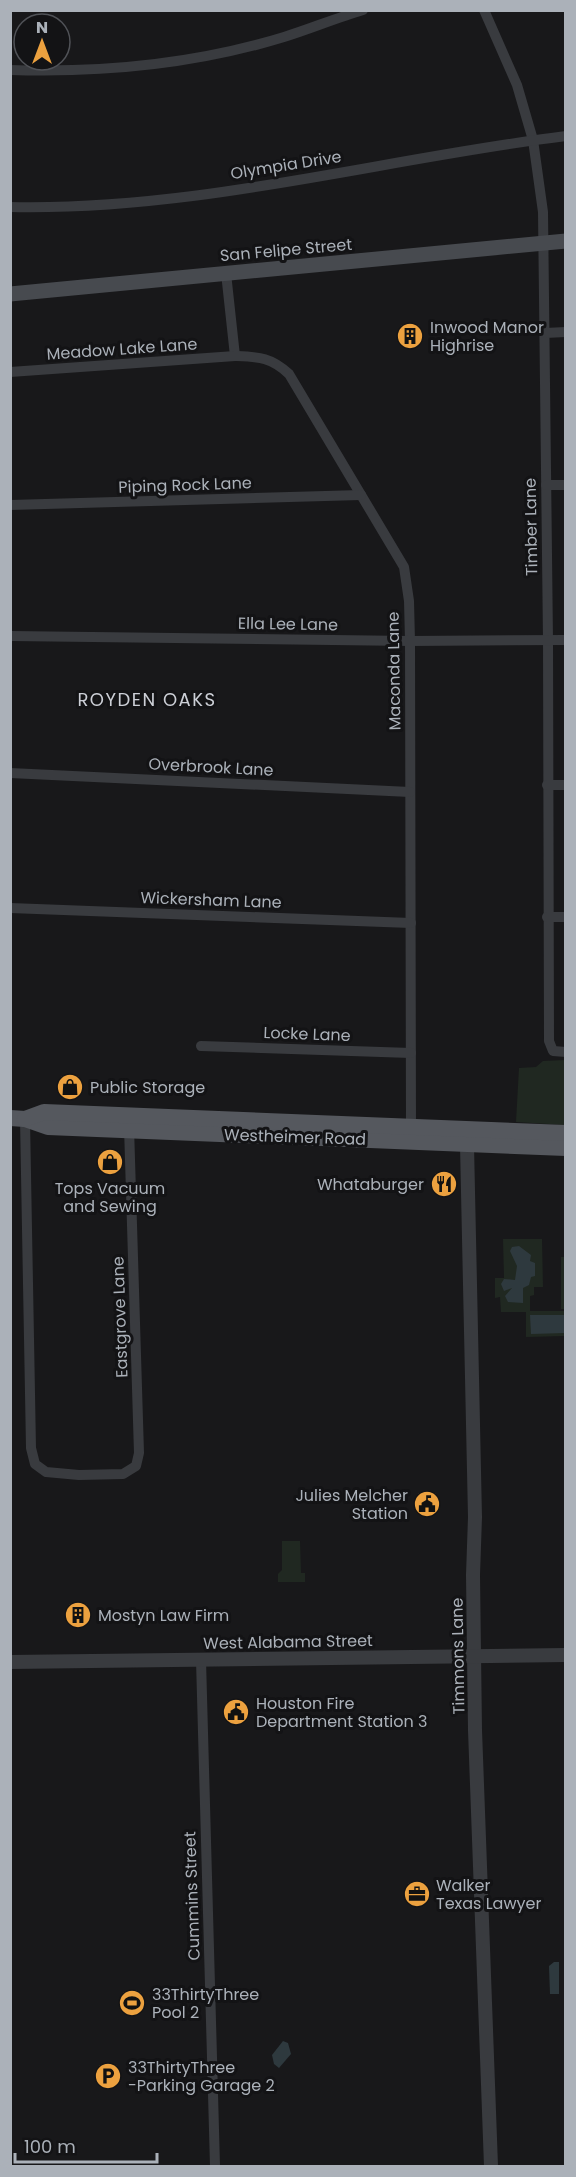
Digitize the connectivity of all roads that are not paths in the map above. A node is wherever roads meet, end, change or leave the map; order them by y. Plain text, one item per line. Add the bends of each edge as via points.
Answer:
1 (363, 10) edge
2 (484, 10) edge
3 (10, 70) edge
4 (566, 136) edge
5 (533, 140) junction
6 (10, 207) edge
7 (566, 241) edge
8 (545, 243) junction
9 (226, 273) junction
10 (10, 294) edge
11 (566, 332) edge
12 (545, 333) junction
13 (235, 356) junction
14 (10, 372) edge
15 (546, 485) junction
16 (566, 485) edge
17 (361, 495) junction
18 (10, 505) edge
19 (10, 636) edge
20 (548, 640) junction
21 (566, 640) edge
22 (410, 641) junction
23 (10, 773) edge
24 (547, 785) junction
25 (566, 785) edge
26 (411, 792) junction
27 (10, 908) edge
28 (566, 916) edge
29 (547, 917) junction
30 (411, 923) junction
31 (201, 1046) dead end
32 (566, 1052) edge
33 (411, 1053) junction
34 (18, 1118) edge
35 (129, 1123) junction
36 (496, 1130) junction
37 (411, 1134) junction
38 (563, 1140) edge
39 (467, 1144) junction
40 (566, 1655) edge
41 (474, 1656) junction
42 (201, 1660) junction
43 (10, 1662) edge
44 (215, 2166) edge
45 (491, 2166) edge

1 - 3 street via 284,37 190,59 94,70
2 - 5 street, Timber Lane via 517,85
4 - 5 street, Olympia Drive
5 - 6 street, Olympia Drive via 190,196 50,208
5 - 8 street, Timber Lane
7 - 8 main road, San Felipe Street
8 - 9 main road, San Felipe Street
8 - 12 street, Timber Lane
9 - 10 main road, San Felipe Street
9 - 13 street
11 - 12 street
12 - 15 street, Timber Lane
13 - 14 street, Meadow Lake Lane
13 - 17 street, Maconda Lane via 276,362 290,374
15 - 16 street
15 - 20 street, Timber Lane
17 - 18 street, Piping Rock Lane
17 - 22 street, Maconda Lane via 404,567
19 - 22 street, Ella Lee Lane
20 - 21 street, Ella Lee Lane
20 - 22 street, Ella Lee Lane
20 - 24 street, Timber Lane
22 - 26 street, Maconda Lane
23 - 26 street, Overbrook Lane
24 - 25 street
24 - 29 street, Timber Lane
26 - 30 street, Maconda Lane
27 - 30 street, Wickersham Lane
28 - 29 street
29 - 32 street, Timber Lane via 549,1041 553,1051
30 - 33 street, Maconda Lane
31 - 33 street, Locke Lane
33 - 37 street, Maconda Lane
34 - 35 main road, Westheimer Road via 44,1112
34 - 35 street, Eastgrove Lane via 31,1448 35,1464 46,1472 88,1475 123,1474 136,1466 139,1453
35 - 37 main road, Westheimer Road
36 - 37 main road, Westheimer Road
36 - 38 main road, Westheimer Road
36 - 39 main road
37 - 39 main road, Westheimer Road
38 - 39 main road, Westheimer Road
39 - 41 street, Timmons Lane
40 - 41 street, West Alabama Street
41 - 42 street, West Alabama Street
41 - 45 street, Timmons Lane
42 - 43 street, West Alabama Street
42 - 44 street, Cummins Street

